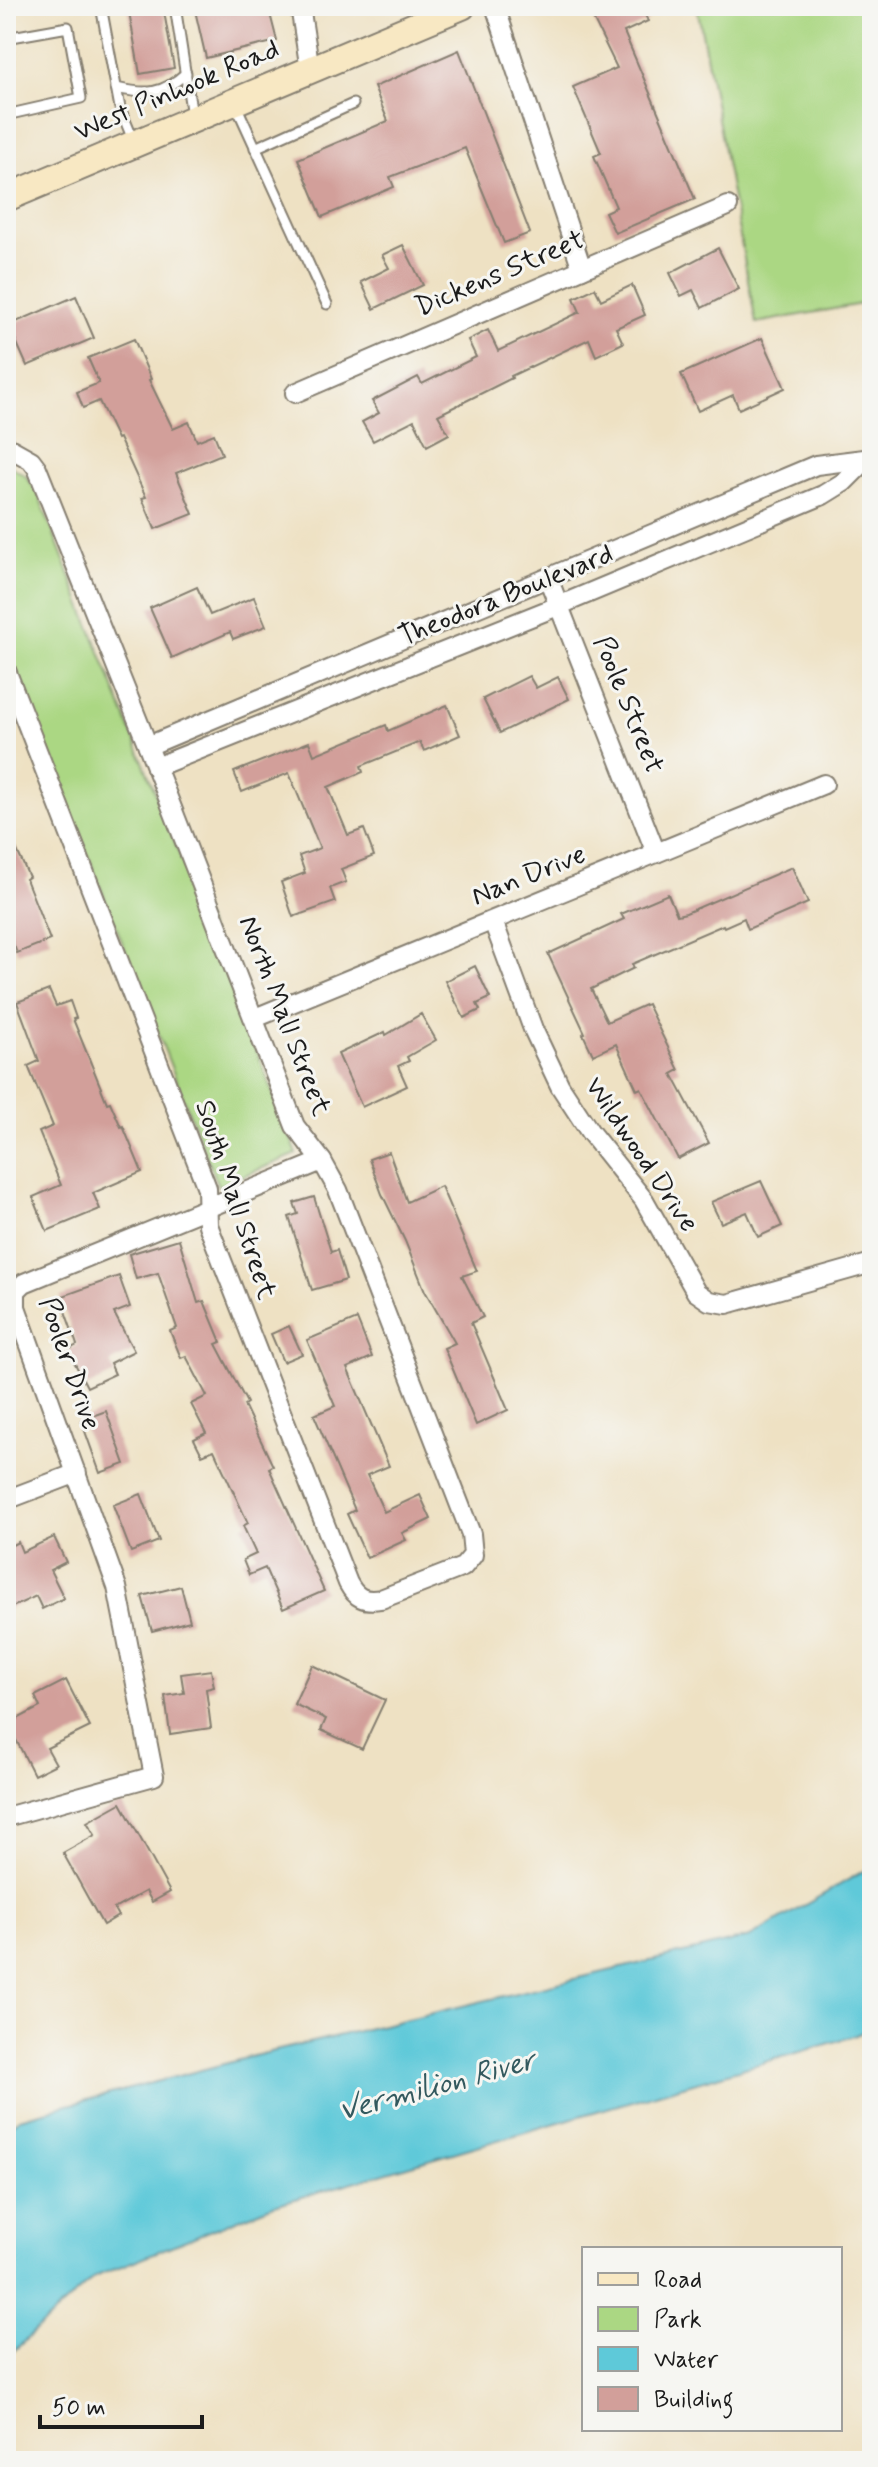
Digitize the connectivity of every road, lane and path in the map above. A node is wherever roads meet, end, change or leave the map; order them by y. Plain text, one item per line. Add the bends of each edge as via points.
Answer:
1 (103, 6) edge
2 (175, 6) edge
3 (300, 6) edge
4 (495, 6) edge
5 (456, 7) edge
6 (6, 38) edge
7 (310, 70) junction
8 (186, 73) junction
9 (116, 88) junction
10 (234, 102) junction
11 (353, 104) dead end
12 (6, 115) edge
13 (193, 119) junction
14 (135, 144) junction
15 (255, 148) junction
16 (6, 198) edge
17 (728, 206) dead end
18 (582, 269) junction
19 (327, 304) dead end
20 (295, 393) dead end
21 (6, 446) edge
22 (869, 459) edge
23 (548, 578) junction
24 (558, 606) junction
25 (6, 670) edge
26 (148, 746) junction
27 (156, 767) junction
28 (824, 784) dead end
29 (656, 853) junction
30 (493, 921) junction
31 (255, 1018) junction
32 (322, 1161) junction
33 (207, 1210) junction
34 (872, 1263) edge
35 (77, 1473) junction
36 (6, 1500) edge
37 (418, 1585) joint
38 (6, 1817) edge

1 - 9 lane
2 - 8 lane
3 - 7 street
4 - 18 street
5 - 7 main road, West Pinhook Road
6 - 12 lane via 68,27 81,98
7 - 10 main road, West Pinhook Road
8 - 9 lane via 171,87 153,92
8 - 13 lane
9 - 14 lane
10 - 13 main road, West Pinhook Road
10 - 15 lane
11 - 15 lane
13 - 14 main road, West Pinhook Road
14 - 16 main road, West Pinhook Road
15 - 19 lane
17 - 18 street, Dickens Street
18 - 20 street, Dickens Street
21 - 26 street, North Mall Street via 37,468
22 - 23 street, Theodora Boulevard via 816,465
22 - 24 street, Theodora Boulevard via 823,495
23 - 24 street, Poole Street
23 - 26 street, Theodora Boulevard
24 - 27 street, Theodora Boulevard
24 - 29 street, Poole Street
25 - 33 street, South Mall Street via 207,1188
26 - 27 street, North Mall Street
27 - 31 street, North Mall Street
28 - 29 street, Nan Drive
29 - 30 street, Nan Drive
30 - 31 street, Nan Drive
30 - 34 street, Wildwood Drive via 560,1086 644,1200 696,1292 727,1304
31 - 32 street, North Mall Street via 295,1126
32 - 33 street, Pooler Drive
32 - 37 street, North Mall Street via 338,1190 471,1534 469,1563
33 - 35 street, Pooler Drive via 24,1283 16,1291 16,1307
33 - 37 street, South Mall Street via 208,1225 353,1591 369,1601
35 - 36 street
35 - 38 street, Pooler Drive via 117,1587 154,1776

